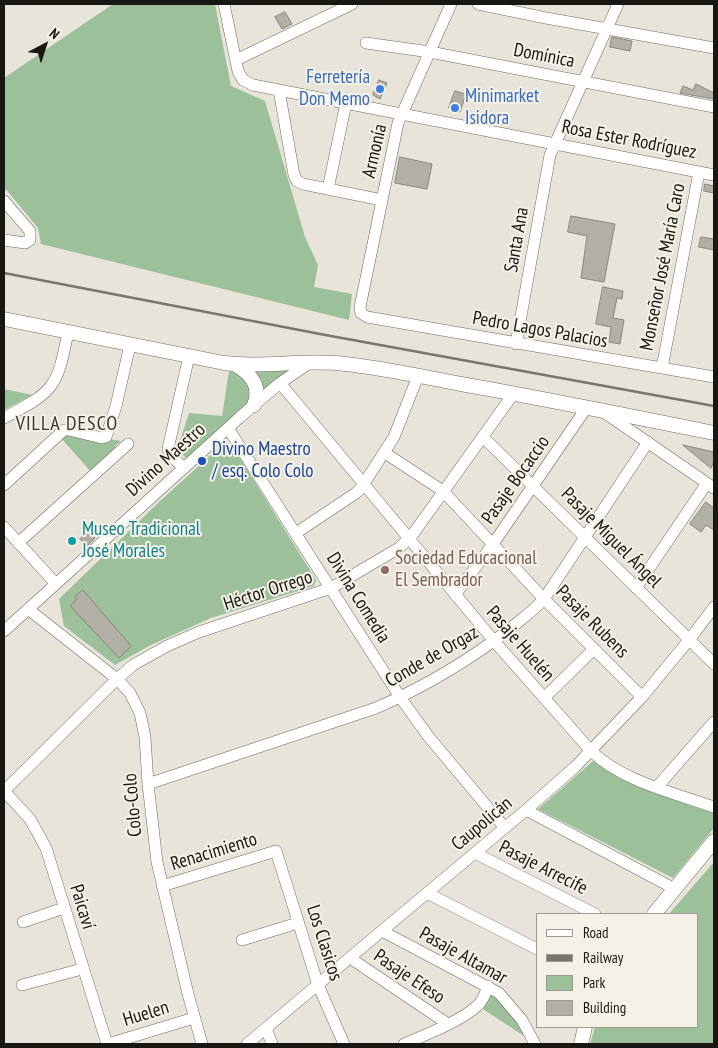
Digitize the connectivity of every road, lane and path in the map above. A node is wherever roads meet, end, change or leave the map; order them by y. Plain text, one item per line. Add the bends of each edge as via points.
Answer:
1 (224, 4) edge
2 (352, 4) edge
3 (451, 4) edge
4 (478, 4) edge
5 (618, 4) edge
6 (607, 28) junction
7 (366, 43) dead end
8 (714, 48) edge
9 (430, 52) junction
10 (236, 60) junction
11 (582, 82) junction
12 (279, 90) junction
13 (346, 103) junction
14 (714, 107) edge
15 (402, 114) junction
16 (554, 144) junction
17 (699, 172) junction
18 (714, 175) edge
19 (328, 189) junction
20 (382, 200) junction
21 (4, 201) edge
22 (4, 240) edge
23 (361, 313) joint
24 (4, 319) edge
25 (68, 332) junction
26 (516, 344) junction
27 (130, 345) junction
28 (189, 356) junction
29 (313, 362) junction
30 (233, 364) junction
31 (662, 368) junction
32 (418, 376) junction
33 (714, 378) edge
34 (280, 383) junction
35 (514, 393) junction
36 (254, 405) junction
37 (587, 407) junction
38 (602, 410) junction
39 (4, 418) edge
40 (228, 428) junction
41 (714, 433) edge
42 (482, 437) junction
43 (648, 442) junction
44 (128, 444) dead end
45 (385, 453) junction
46 (184, 468) junction
47 (364, 484) junction
48 (4, 485) edge
49 (533, 486) junction
50 (711, 486) edge
51 (443, 491) junction
52 (4, 527) edge
53 (296, 534) junction
54 (586, 537) junction
55 (409, 539) junction
56 (11, 541) edge
57 (493, 544) junction
58 (56, 584) junction
59 (331, 588) junction
60 (636, 588) junction
61 (455, 595) junction
62 (544, 599) junction
63 (714, 607) edge
64 (28, 609) junction
65 (4, 630) edge
66 (689, 640) junction
67 (494, 641) junction
68 (594, 649) junction
69 (714, 664) edge
70 (116, 679) junction
71 (400, 697) junction
72 (642, 697) junction
73 (544, 698) junction
74 (714, 722) edge
75 (591, 751) junction
76 (148, 784) junction
77 (658, 787) junction
78 (4, 791) edge
79 (714, 807) edge
80 (526, 810) junction
81 (505, 828) junction
82 (714, 841) edge
83 (276, 852) joint
84 (475, 853) junction
85 (162, 886) junction
86 (675, 889) junction
87 (427, 893) junction
88 (64, 908) junction
89 (593, 913) edge
90 (655, 913) edge
91 (23, 922) dead end
92 (298, 923) junction
93 (382, 931) junction
94 (242, 940) dead end
95 (536, 948) edge
96 (350, 958) junction
97 (82, 969) junction
98 (22, 985) dead end
99 (318, 985) junction
100 (488, 986) junction
101 (194, 1018) junction
102 (448, 1024) junction
103 (266, 1028) junction
104 (585, 1028) edge
105 (107, 1044) edge
106 (202, 1044) edge
107 (247, 1044) edge
108 (272, 1044) edge
109 (344, 1044) edge
110 (404, 1044) edge
111 (536, 1044) edge
112 (581, 1044) edge

1 - 10 street
2 - 10 street
3 - 9 street, Armonía
4 - 6 street
5 - 6 street, Santa Ana
6 - 8 street
6 - 11 street, Santa Ana
7 - 9 street, Domínica
9 - 11 street, Domínica
9 - 15 street, Armonía
10 - 12 street, Rosa Ester Rodríguez via 243,80
11 - 14 street, Domínica
11 - 16 street, Santa Ana
12 - 13 street, Rosa Ester Rodríguez
12 - 19 street via 294,175 303,184
13 - 15 street, Rosa Ester Rodríguez
13 - 19 street
15 - 16 street, Rosa Ester Rodríguez
15 - 20 street, Armonía
16 - 17 street, Rosa Ester Rodríguez
16 - 26 street, Santa Ana
17 - 18 street, Rosa Ester Rodríguez
17 - 31 street, Monseñor José María Caro
19 - 20 street
20 - 23 street, Armonía
21 - 22 street via 30,231 30,240 25,243
23 - 26 street, Pedro Lagos Palacios via 367,317
24 - 25 main road
25 - 27 main road
25 - 39 street via 61,366 50,387 39,399
26 - 31 street, Pedro Lagos Palacios
27 - 28 main road
27 - 48 street via 106,437 62,431
28 - 30 main road
28 - 46 street via 168,449
29 - 30 main road
29 - 32 main road
29 - 34 street, Divino Maestro
30 - 36 main road via 248,372 254,381 257,396
31 - 33 street, Pedro Lagos Palacios
32 - 35 main road
32 - 45 street
34 - 36 street, Divino Maestro
34 - 47 street, Pasaje Huelén
35 - 37 main road
35 - 42 street, Héctor Orrego
36 - 40 street, Divino Maestro
37 - 38 main road
37 - 49 street, Pasaje Bocaccio
38 - 41 main road
38 - 43 street
40 - 46 street, Divino Maestro
40 - 53 street, Divina Comedia
42 - 49 street, Pasaje Miguel Ángel
42 - 51 street, Héctor Orrego
43 - 50 street
43 - 54 street, Conde de Orgaz
44 - 56 street
45 - 47 street
45 - 51 street, Pasaje Rubens
46 - 58 street, Divino Maestro
47 - 53 street via 356,493
47 - 55 street, Pasaje Huelén
49 - 54 street, Pasaje Miguel Ángel
49 - 57 street, Pasaje Bocaccio
50 - 60 street
51 - 55 street, Héctor Orrego
51 - 57 street, Pasaje Rubens
52 - 56 street
53 - 59 street, Divina Comedia
54 - 60 street, Pasaje Miguel Ángel
54 - 62 street, Conde de Orgaz
55 - 59 street, Héctor Orrego
55 - 61 street, Pasaje Huelén
56 - 58 street
57 - 61 street, Pasaje Bocaccio
57 - 62 street, Pasaje Rubens
58 - 64 street, Divino Maestro
59 - 70 street, Héctor Orrego via 185,638 138,662
59 - 71 street, Divina Comedia
60 - 66 street, Pasaje Miguel Ángel
61 - 67 street, Pasaje Huelén
62 - 67 street, Conde de Orgaz
62 - 68 street, Pasaje Rubens
63 - 66 street, Caupolicán
64 - 65 street, Divino Maestro
64 - 70 street, Colo-Colo
66 - 69 street, Pasaje Miguel Ángel
66 - 72 street, Caupolicán
67 - 71 street, Conde de Orgaz
67 - 73 street, Pasaje Huelén
68 - 72 street, Pasaje Rubens
68 - 73 street
70 - 76 street, Colo-Colo via 130,694 142,721
70 - 78 street, Héctor Orrego
71 - 76 street, Conde de Orgaz
71 - 81 street, Divina Comedia via 428,736
72 - 75 street, Caupolicán
73 - 75 street, Pasaje Huelén
74 - 77 street
75 - 77 street, Pasaje Huelén via 616,770
75 - 80 street, Caupolicán
76 - 85 street, Colo-Colo via 154,849
77 - 79 street, Pasaje Huelén
78 - 88 street, Paicaví via 41,838
80 - 81 street, Caupolicán
80 - 86 street
81 - 84 street, Caupolicán
82 - 86 main road
83 - 85 street, Renacimiento
83 - 92 street, Los Clasicos
84 - 87 street, Caupolicán
84 - 89 street, Pasaje Arrecife
85 - 101 street, Colo-Colo
86 - 90 main road
87 - 93 street, Caupolicán
87 - 95 street
88 - 91 street
88 - 97 street, Paicaví
92 - 94 street
92 - 99 street, Los Clasicos
93 - 96 street, Caupolicán
93 - 100 street, Pasaje Altamar
96 - 99 street, Caupolicán
96 - 102 street, Pasaje Efeso
97 - 98 street
97 - 105 street, Paicaví
99 - 103 street, Caupolicán
99 - 109 street, Los Clasicos
100 - 102 street via 476,1007
100 - 111 street, Pasaje Altamar via 499,993 522,1020
101 - 105 street, Huelen
101 - 106 street, Colo-Colo
102 - 110 street
103 - 107 street, Caupolicán
103 - 108 street
104 - 112 main road

